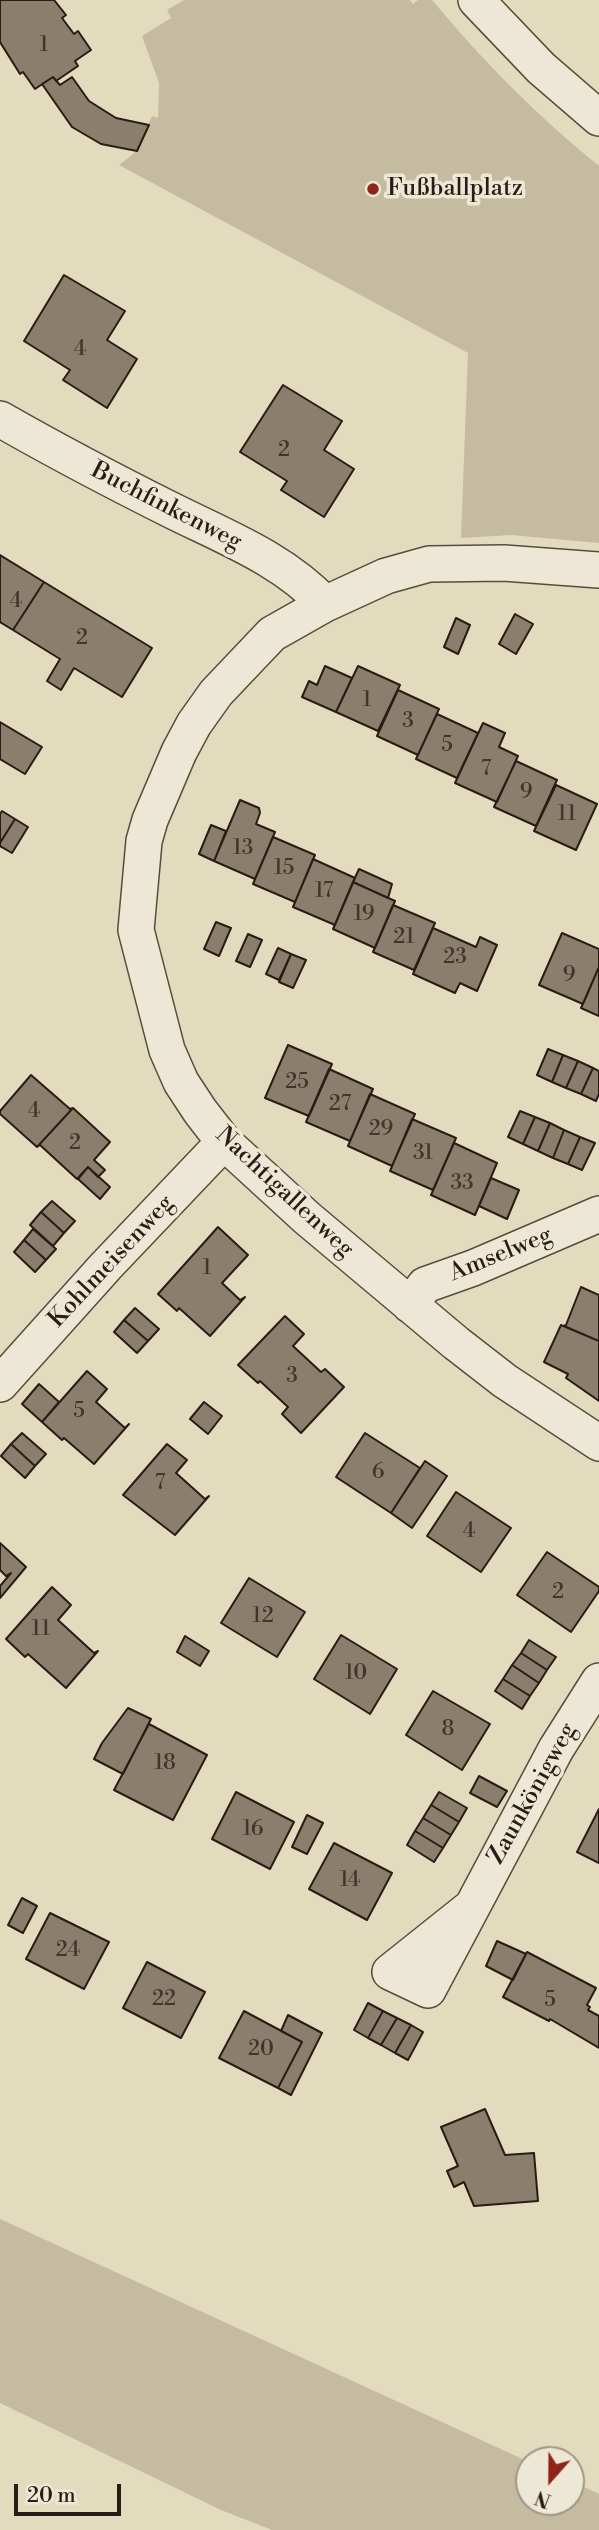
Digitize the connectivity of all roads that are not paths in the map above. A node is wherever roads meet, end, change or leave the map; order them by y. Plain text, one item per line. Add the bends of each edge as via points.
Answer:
1 (476, 0) edge
2 (599, 118) edge
3 (0, 419) edge
4 (599, 570) edge
5 (325, 604) junction
6 (224, 1142) junction
7 (599, 1214) edge
8 (410, 1305) junction
9 (0, 1384) edge
10 (599, 1443) edge
11 (599, 1681) edge
12 (469, 1909) dead end

1 - 2 street via 541,68
3 - 5 street, Buchfinkenweg via 271,559 309,586
4 - 5 street, Nachtigallenweg via 504,563 429,564 386,576
5 - 6 street, Nachtigallenweg via 272,634 216,693 179,752 144,841 136,930 166,1050 181,1082
6 - 8 street, Nachtigallenweg
6 - 9 street, Kohlmeisenweg
7 - 8 street, Amselweg via 425,1285
8 - 10 street, Nachtigallenweg via 505,1381
11 - 12 street, Zaunkönigweg via 556,1749

